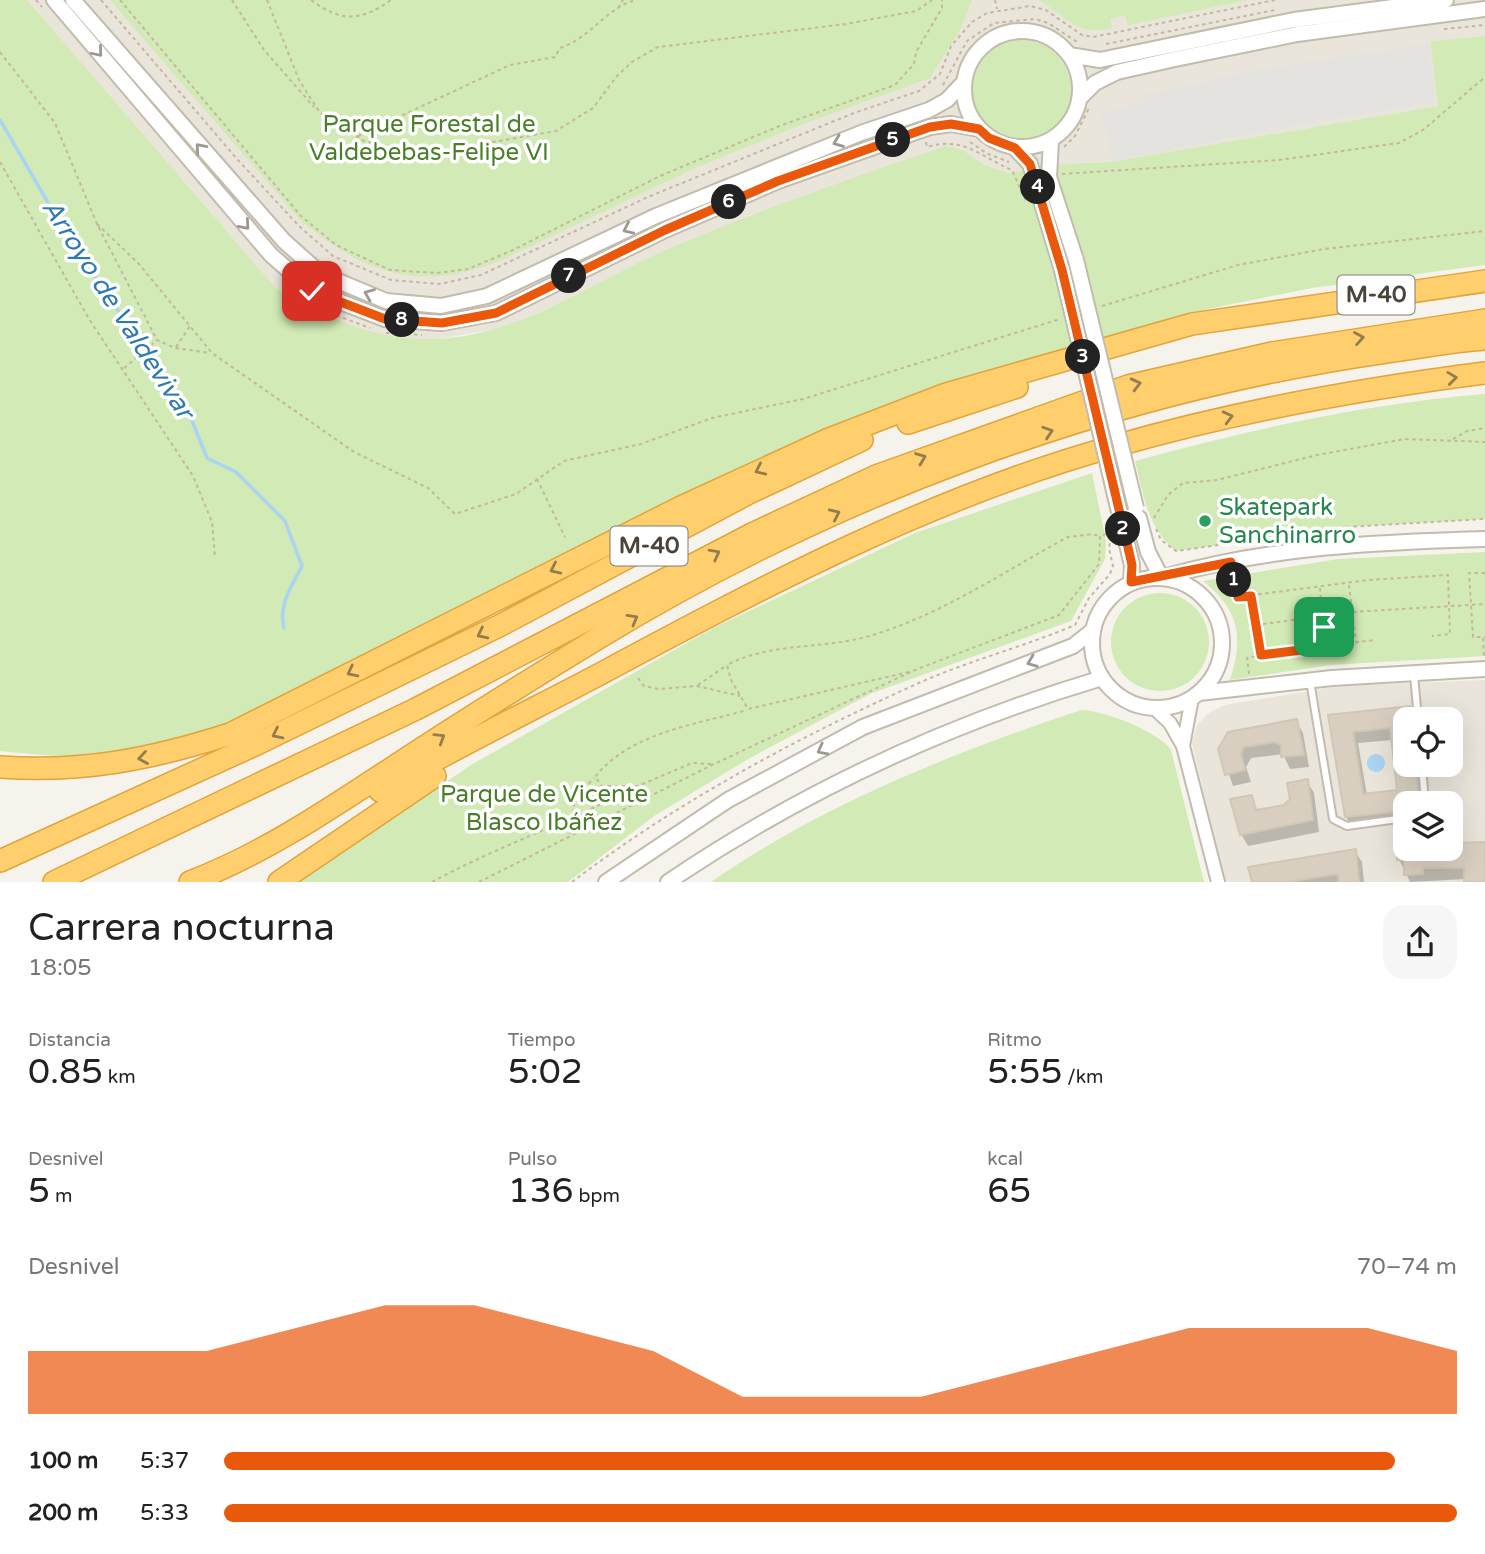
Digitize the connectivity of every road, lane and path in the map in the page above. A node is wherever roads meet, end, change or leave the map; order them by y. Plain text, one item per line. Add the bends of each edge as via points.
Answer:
1 (36, 0) edge
2 (73, 0) edge
3 (101, 0) edge
4 (120, 0) edge
5 (232, 0) edge
6 (267, 0) edge
7 (311, 0) edge
8 (391, 0) edge
9 (623, 0) edge
10 (636, 0) edge
11 (932, 0) edge
12 (942, 0) edge
13 (995, 0) edge
14 (1275, 0) edge
15 (1446, 0) edge
16 (49, 5) edge
17 (618, 9) junction
18 (1485, 9) edge
19 (997, 10) junction
20 (1485, 25) edge
21 (1436, 29) dead end
22 (1108, 34) junction
23 (1084, 46) dead end
24 (1112, 49) dead end
25 (0, 52) edge
26 (1069, 55) junction
27 (1485, 77) edge
28 (964, 82) junction
29 (919, 91) junction
30 (939, 91) dead end
31 (1086, 100) junction
32 (922, 101) dead end
33 (320, 113) junction
34 (979, 129) junction
35 (357, 136) junction
36 (968, 141) dead end
37 (926, 142) dead end
38 (1056, 145) junction
39 (1015, 148) junction
40 (0, 162) edge
41 (1060, 166) dead end
42 (1018, 169) dead end
43 (1028, 205) dead end
44 (97, 224) junction
45 (1485, 231) edge
46 (1485, 281) edge
47 (323, 309) dead end
48 (1093, 309) dead end
49 (1268, 314) junction
50 (1062, 319) dead end
51 (1485, 320) edge
52 (190, 326) junction
53 (431, 335) dead end
54 (1485, 339) edge
55 (157, 340) junction
56 (175, 348) junction
57 (212, 353) junction
58 (123, 369) junction
59 (1485, 373) edge
60 (1485, 428) edge
61 (1451, 440) junction
62 (1485, 442) edge
63 (537, 478) junction
64 (1144, 516) junction
65 (1485, 519) edge
66 (1118, 523) junction
67 (1100, 536) junction
68 (565, 537) dead end
69 (1485, 539) edge
70 (215, 557) dead end
71 (1231, 562) junction
72 (1485, 573) edge
73 (1162, 577) junction
74 (1131, 582) junction
75 (1349, 583) junction
76 (1320, 587) junction
77 (1251, 596) junction
78 (1321, 602) dead end
79 (1471, 604) junction
80 (1485, 604) edge
81 (1450, 606) junction
82 (1352, 612) junction
83 (1256, 625) junction
84 (1324, 627) dead end
85 (1092, 631) junction
86 (1432, 636) dead end
87 (1484, 637) edge
88 (1374, 640) dead end
89 (1356, 643) junction
90 (1326, 647) junction
91 (1261, 655) junction
92 (727, 665) junction
93 (1485, 669) edge
94 (915, 670) junction
95 (1413, 673) junction
96 (600, 674) junction
97 (638, 678) dead end
98 (1102, 678) junction
99 (1310, 681) junction
100 (697, 686) junction
101 (1251, 689) junction
102 (740, 696) junction
103 (1195, 696) junction
104 (1417, 707) edge
105 (1154, 708) junction
106 (748, 709) junction
107 (1183, 746) junction
108 (305, 763) junction
109 (714, 764) junction
110 (0, 767) edge
111 (595, 777) junction
112 (638, 786) junction
113 (570, 820) junction
114 (1393, 820) edge
115 (54, 836) junction
116 (569, 836) junction
117 (0, 853) edge
118 (0, 860) edge
119 (54, 882) edge
120 (88, 882) edge
121 (190, 882) edge
122 (200, 882) edge
123 (279, 882) edge
124 (432, 882) edge
125 (479, 882) edge
126 (606, 882) edge
127 (668, 882) edge
128 (1218, 882) edge

1 - 16 path
28 -> 2 street via 929,110 656,216 487,296 441,306 386,301 321,274 284,241
3 - 29 path via 299,226 332,256 391,280 439,284 481,275 648,197
4 - 12 path via 301,216 336,245 390,270 416,273 468,268 671,172 782,125 895,85 915,64 916,52 942,8
5 - 33 path via 264,50
6 - 33 path via 299,80
7 - 8 path via 349,18 370,14
9 - 17 path
10 - 17 path
11 - 35 path via 916,11 846,24 658,47 617,76 593,108 556,131 425,154
13 - 19 path
14 - 22 path
15 - 26 street via 1294,20 1100,60
16 -> 34 street via 271,255 312,291 385,319 442,323 496,313 665,230 778,181 930,127 951,124
17 - 35 path via 580,41 560,48 555,57 510,65
18 - 31 street via 1297,34 1163,61 1117,72 1095,83
19 - 22 path via 1030,6 1046,10 1082,35
19 - 29 path via 972,22 951,46 940,74
20 - 21 path
22 - 24 path
23 - 30 path via 1035,19 994,23 967,41
25 - 44 path via 55,123
26 - 28 street via 1042,34 1007,32 978,50
26 - 31 street
27 - 41 path via 1423,130 1399,143 1279,160 1060,174
28 - 34 street via 969,115
29 - 32 path
31 - 38 street
31 - 38 path via 1075,136
33 - 35 path
34 - 39 street
36 - 42 path
37 - 43 path via 927,147 960,143 1012,170
38 - 39 street
38 - 64 street, bridge via 1049,177 1076,260
39 - 66 street, bridge via 1030,164 1062,270
40 - 58 path via 89,319
44 - 52 path via 139,264
44 - 55 path
45 - 48 path via 1324,249 1238,265
46 - 49 highway, M-40
47 - 53 path via 388,334
49 -> 110 highway via 1192,324 946,394 862,426 681,507 230,734 164,755 100,765 38,770
49 -> 115 highway, M-40 via 1117,355 880,432 749,493 489,631 170,786
50 - 63 path via 803,399 712,418 641,444 564,461
108 -> 51 highway, M-40 via 505,665 754,533 957,444 1128,386 1206,367 1378,334
52 - 56 path
52 - 57 path
121 -> 54 highway via 293,834 398,764 699,581 848,508 1135,403 1333,360
55 - 56 path
55 - 58 path
56 - 57 path
57 - 63 path via 354,452 428,488 454,514 516,494
58 - 70 path via 193,476 212,522
96 -> 59 highway via 864,540 942,506 1113,446 1238,414 1382,386
60 - 61 path
61 - 62 path
61 - 64 path via 1405,439 1217,480 1184,483
63 - 68 path
64 - 65 path via 1161,540 1176,551 1346,527
64 - 73 street via 1148,552
66 - 67 path
66 - 74 street via 1132,565
67 - 92 path via 1068,537 927,612 862,638 749,653
67 - 94 path via 1098,564 1059,615
69 - 71 street via 1392,542
71 - 73 street
71 - 77 path via 1238,597
72 - 79 path via 1469,573
73 - 74 street
73 - 103 street via 1194,589 1216,615 1221,632 1220,657 1210,681
74 - 85 street via 1105,602
75 - 76 path
75 - 81 path via 1448,575
75 - 82 path
76 - 77 path
76 - 78 path
77 - 83 path
79 - 80 path
79 - 81 path
79 - 87 path via 1473,637
81 - 82 path
81 - 86 path via 1450,634
82 - 83 path
82 - 89 path
83 - 91 path
84 - 90 path
85 - 98 street via 1091,648
85 -> 126 street via 1073,646 863,727 728,800
87 - 93 path
88 - 89 path
89 - 90 path
90 - 91 path
91 - 101 path via 1247,657
92 - 100 path
92 - 102 path
93 - 95 street
94 - 106 path
94 - 109 path
95 - 99 street
95 - 104 lane
96 - 122 highway via 492,729 257,862
96 - 123 highway via 422,783
97 - 100 path via 644,686 659,689
98 - 105 street via 1124,699
98 - 127 street via 1027,702 877,762 741,833
99 - 101 street
99 - 114 lane via 1334,819 1347,826
100 - 102 path
101 - 103 street
102 - 106 path
103 - 105 street via 1174,706
103 - 107 street
105 - 107 street via 1170,723
106 - 111 path via 676,727 607,761
107 - 128 street
108 - 119 highway, M-40
108 - 120 highway via 214,819
109 - 112 path via 692,764
109 - 116 path
111 - 112 path via 602,786
111 - 113 path via 575,798
112 - 113 path
113 - 116 path
113 - 124 path
115 - 117 highway
115 - 118 highway, M-40
116 - 125 path

